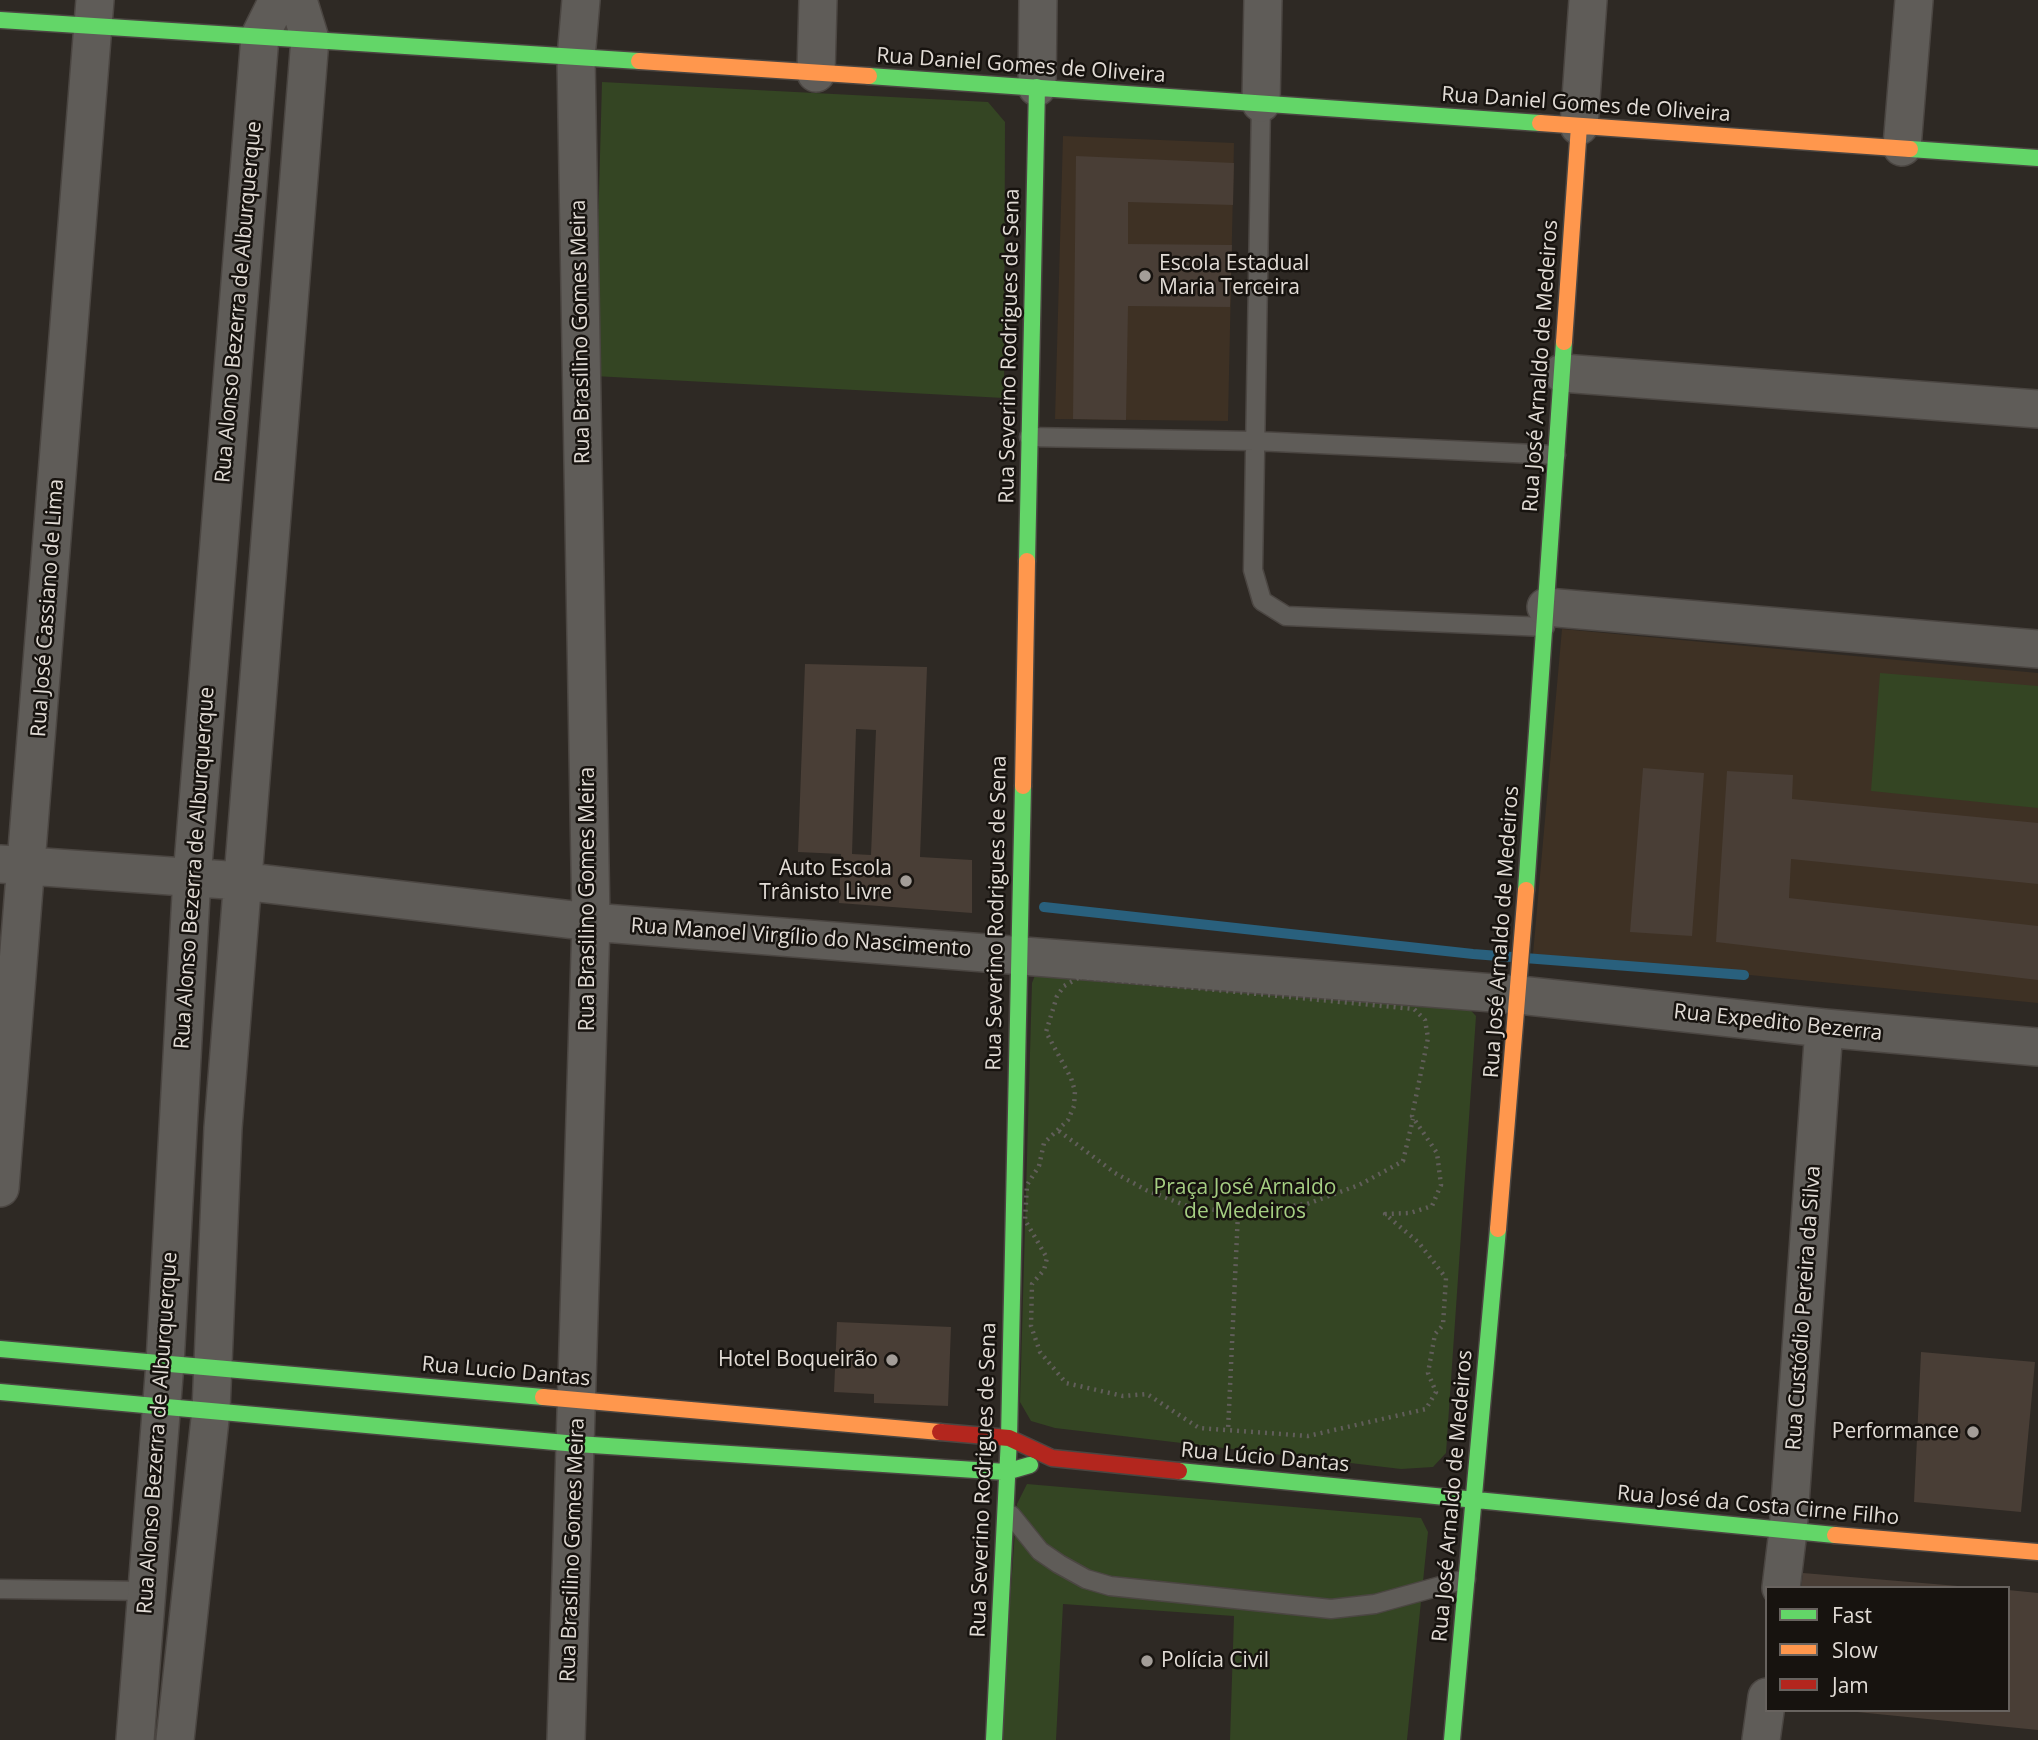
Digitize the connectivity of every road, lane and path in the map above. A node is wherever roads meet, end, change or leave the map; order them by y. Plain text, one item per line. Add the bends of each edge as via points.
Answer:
1 (278, 0) edge
2 (298, 0) edge
3 (581, 0) edge
4 (818, 0) edge
5 (1038, 0) edge
6 (1263, 0) edge
7 (1588, 0) edge
8 (1914, 0) edge
9 (94, 14) edge
10 (0, 20) edge
11 (260, 36) junction
12 (310, 39) junction
13 (576, 58) junction
14 (816, 73) junction
15 (1037, 87) junction
16 (1261, 103) junction
17 (1578, 126) junction
18 (1902, 147) junction
19 (2038, 158) edge
20 (1562, 373) junction
21 (2038, 409) edge
22 (1028, 436) junction
23 (1254, 442) junction
24 (1556, 454) junction
25 (1545, 617) junction
26 (2038, 649) edge
27 (14, 865) edge
28 (192, 877) junction
29 (241, 881) junction
30 (591, 922) junction
31 (1017, 954) junction
32 (1519, 995) junction
33 (1824, 1028) junction
34 (2038, 1047) edge
35 (1413, 1119) junction
36 (177, 1124) junction
37 (223, 1128) junction
38 (1059, 1131) junction
39 (0, 1188) edge
40 (1238, 1213) junction
41 (0, 1349) edge
42 (165, 1363) junction
43 (213, 1369) junction
44 (0, 1392) edge
45 (579, 1399) junction
46 (161, 1405) junction
47 (211, 1410) junction
48 (1228, 1430) junction
49 (1009, 1438) junction
50 (577, 1444) junction
51 (1052, 1458) junction
52 (1006, 1472) junction
53 (1474, 1499) junction
54 (1005, 1506) junction
55 (1788, 1531) junction
56 (2038, 1552) edge
57 (1466, 1579) junction
58 (1781, 1586) edge
59 (0, 1589) edge
60 (148, 1591) junction
61 (1765, 1711) edge
62 (135, 1740) edge
63 (175, 1740) edge
64 (566, 1740) edge
65 (994, 1740) edge
66 (1452, 1740) edge
67 (1761, 1740) edge

1 - 11 street, Rua Alonso Bezerra de Alburquerque
2 - 12 street, Rua Alonso Bezerra de Alburquerque
3 - 13 street, Rua Brasilino Gomes Meira
4 - 14 street
5 - 15 street
6 - 16 street
7 - 17 street
8 - 18 street
9 - 10 street, Rua Daniel Gomes de Oliveira
9 - 11 street, Rua Daniel Gomes de Oliveira
9 - 27 street, Rua José Cassiano de Lima
11 - 12 street, Rua Daniel Gomes de Oliveira
11 - 28 street, Rua Alonso Bezerra de Alburquerque
12 - 13 street, Rua Daniel Gomes de Oliveira
12 - 29 street, Rua Alonso Bezerra de Alburquerque
13 - 14 street, Rua Daniel Gomes de Oliveira
13 - 30 street, Rua Brasilino Gomes Meira
14 - 15 street, Rua Daniel Gomes de Oliveira
15 - 16 street, Rua Daniel Gomes de Oliveira
15 - 22 street, Rua Severino Rodrigues de Sena
16 - 17 street, Rua Daniel Gomes de Oliveira
16 - 23 lane
17 - 18 street, Rua Daniel Gomes de Oliveira
17 - 20 street, Rua José Arnaldo de Medeiros
18 - 19 street, Rua Daniel Gomes de Oliveira
20 - 21 street
20 - 24 street, Rua José Arnaldo de Medeiros
22 - 23 lane
22 - 31 street, Rua Severino Rodrigues de Sena
23 - 24 lane
23 - 25 lane via 1252,570 1262,601 1273,611 1286,616
24 - 25 street, Rua José Arnaldo de Medeiros
25 - 26 street
25 - 32 street, Rua José Arnaldo de Medeiros
27 - 28 street, Rua Manoel Virgílio do Nascimento
27 - 39 street, Rua José Cassiano de Lima
28 - 29 street, Rua Manoel Virgílio do Nascimento
28 - 36 street, Rua Alonso Bezerra de Alburquerque
29 - 30 street, Rua Manoel Virgílio do Nascimento
29 - 37 street, Rua Alonso Bezerra de Alburquerque
30 - 31 street, Rua Manoel Virgílio do Nascimento
30 - 45 street, Rua Brasilino Gomes Meira
31 - 32 street, Rua Manoel Virgílio do Nascimento
31 - 49 street, Rua Severino Rodrigues de Sena
32 - 33 street, Rua Expedito Bezerra
32 - 53 street, Rua José Arnaldo de Medeiros
33 - 34 street, Rua Expedito Bezerra
33 - 55 street, Rua Custódio Pereira da Silva
35 - 38 path via 1428,1038 1425,1020 1414,1009 1080,977 1058,996 1046,1032 1075,1091 1074,1106
35 - 40 path via 1403,1161 1359,1185 1307,1204
35 - 48 path via 1437,1153 1441,1185 1432,1206 1385,1214 1419,1244 1446,1278 1443,1325 1434,1334 1428,1373 1436,1392 1432,1402 1414,1414 1308,1436
36 - 37 street
36 - 42 street, Rua Alonso Bezerra de Alburquerque
37 - 43 street, Rua Alonso Bezerra de Alburquerque
38 - 40 path via 1146,1190 1187,1206
38 - 48 path via 1044,1143 1039,1166 1027,1185 1025,1220 1047,1258 1032,1284 1031,1326 1040,1352 1066,1383 1123,1396 1147,1394 1199,1428
40 - 48 path
41 - 42 street, Rua Lucio Dantas
42 - 43 street, Rua Lucio Dantas
42 - 46 street, Rua Alonso Bezerra de Alburquerque
43 - 45 street, Rua Lucio Dantas
43 - 47 street, Rua Alonso Bezerra de Alburquerque
44 - 46 street
45 - 49 street, Rua Lucio Dantas
45 - 50 street, Rua Brasilino Gomes Meira
46 - 47 street
46 - 60 street, Rua Alonso Bezerra de Alburquerque
47 - 50 street
47 - 63 street, Rua Alonso Bezerra de Alburquerque
49 - 51 street, Rua Lúcio Dantas
49 - 52 street, Rua Severino Rodrigues de Sena
50 - 52 street
50 - 64 street, Rua Brasilino Gomes Meira
51 - 52 street, Rua Lúcio Dantas
51 - 53 street, Rua Lúcio Dantas
52 - 54 street, Rua Severino Rodrigues de Sena
53 - 55 street, Rua José da Costa Cirne Filho
53 - 57 street, Rua José Arnaldo de Medeiros
54 - 57 lane via 1040,1551 1086,1578 1110,1586 1331,1609 1375,1604
54 - 65 street, Rua Severino Rodrigues de Sena
55 - 56 street, Rua José da Costa Cirne Filho
55 - 58 street, Rua Custódio Pereira da Silva
57 - 66 street, Rua José Arnaldo de Medeiros
59 - 60 lane
60 - 62 street, Rua Alonso Bezerra de Alburquerque
61 - 67 street

